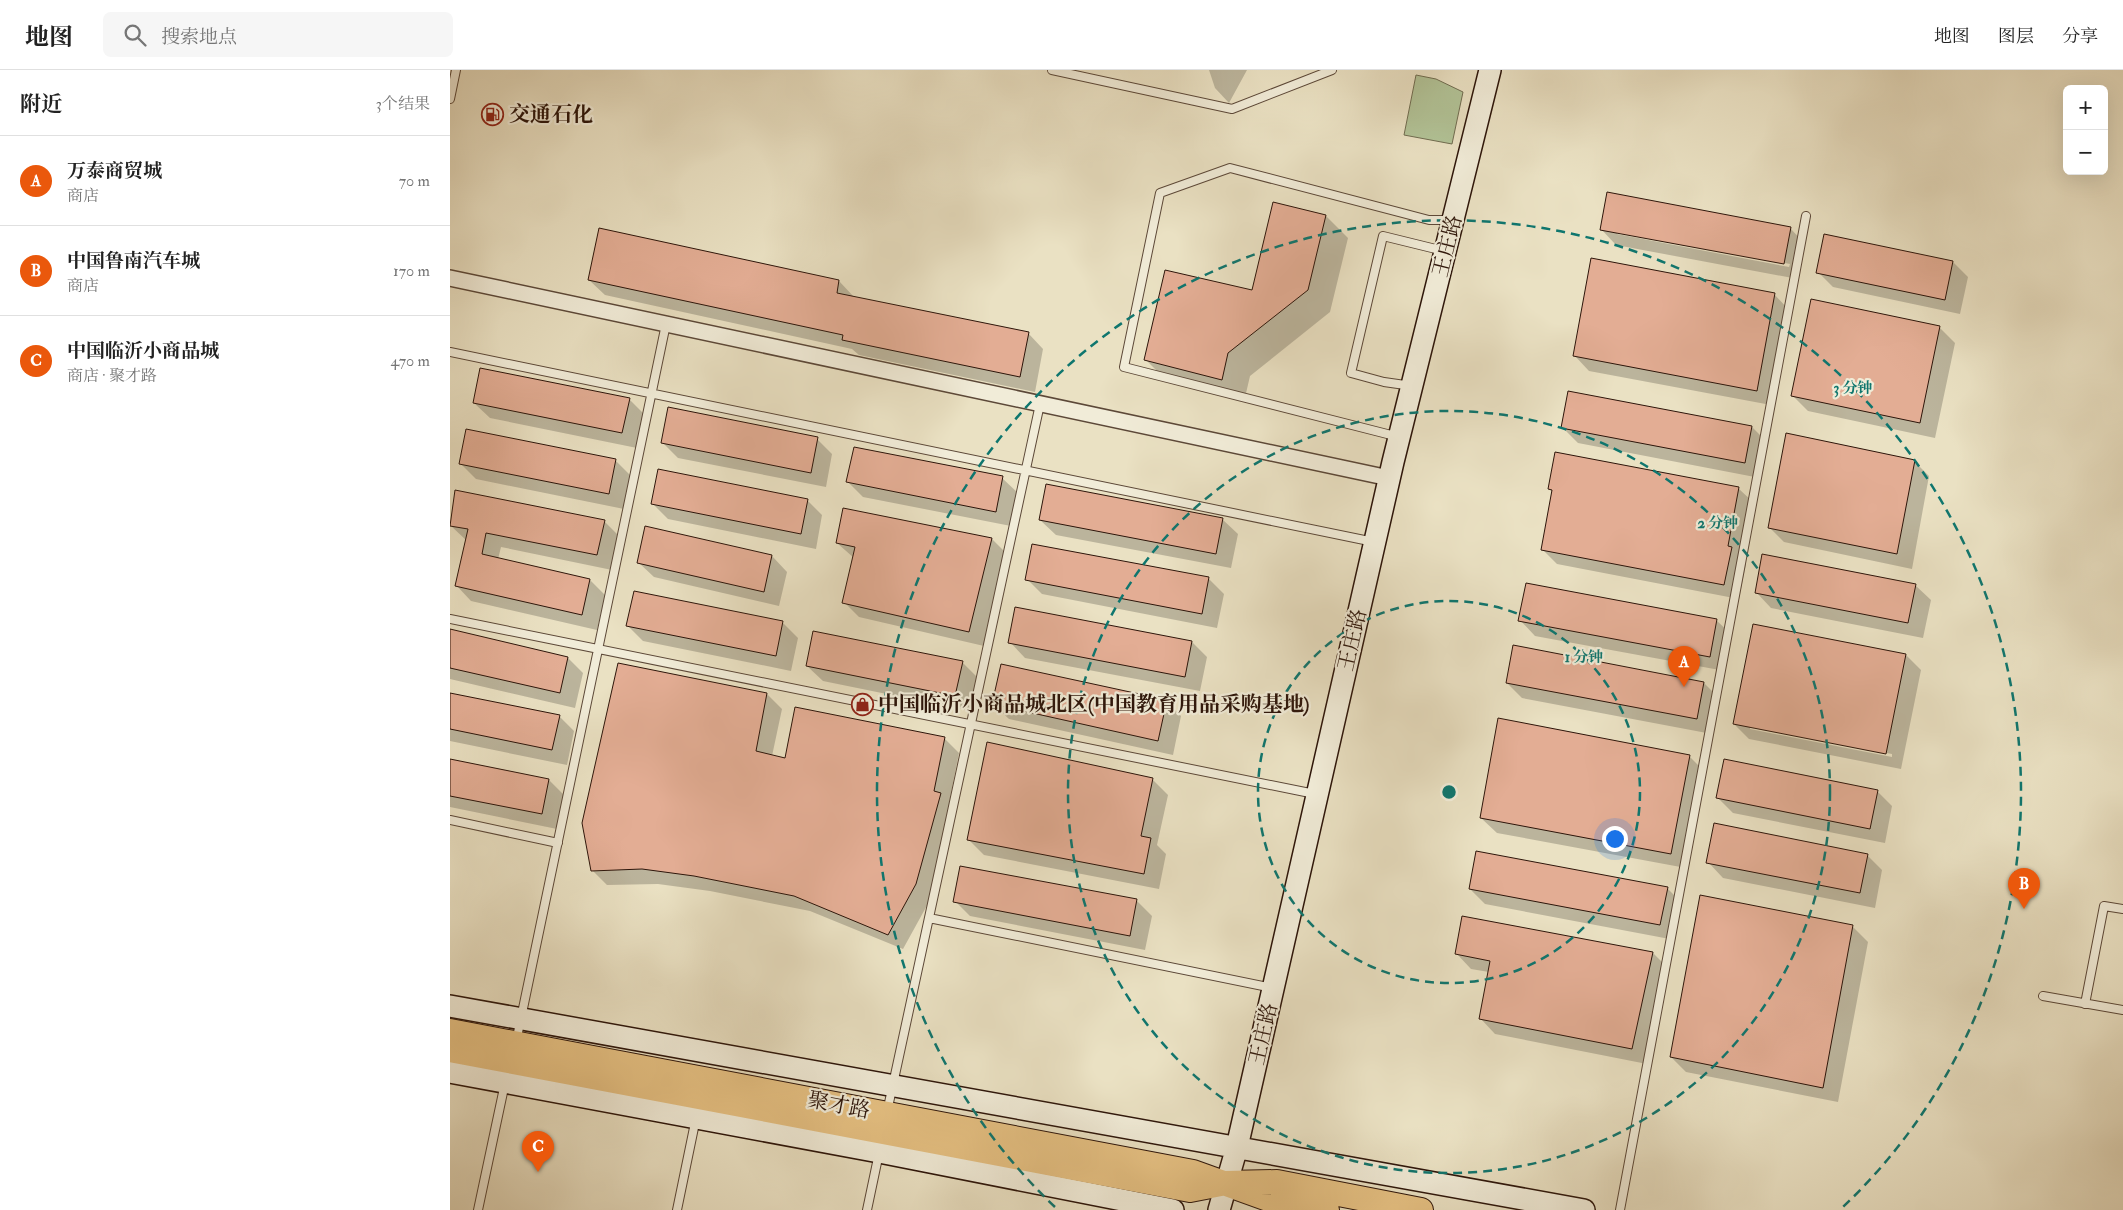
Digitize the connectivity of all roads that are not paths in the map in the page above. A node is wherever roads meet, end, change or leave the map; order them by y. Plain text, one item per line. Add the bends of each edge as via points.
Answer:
1 (456, 70) edge
2 (1052, 70) edge
3 (1332, 70) edge
4 (1488, 71) edge
5 (450, 99) edge
6 (1806, 216) dead end
7 (1454, 220) junction
8 (1446, 252) junction
9 (450, 278) edge
10 (666, 324) junction
11 (450, 352) edge
12 (1412, 386) junction
13 (652, 392) junction
14 (1040, 404) junction
15 (1399, 437) junction
16 (1026, 470) junction
17 (1389, 478) junction
18 (1375, 543) junction
19 (450, 619) edge
20 (598, 649) junction
21 (971, 724) junction
22 (1317, 794) junction
23 (450, 820) edge
24 (558, 842) junction
25 (2123, 910) edge
26 (929, 918) junction
27 (1273, 988) junction
28 (2043, 996) dead end
29 (2086, 1004) junction
30 (450, 1006) edge
31 (2123, 1010) edge
32 (520, 1019) junction
33 (450, 1031) edge
34 (450, 1050) edge
35 (509, 1066) junction
36 (450, 1072) edge
37 (893, 1088) junction
38 (699, 1107) junction
39 (882, 1136) junction
40 (1237, 1147) junction
41 (1226, 1183) junction
42 (478, 1210) edge
43 (677, 1210) edge
44 (867, 1210) edge
45 (1173, 1210) edge
46 (1219, 1210) edge
47 (1327, 1210) edge
48 (1421, 1210) edge
49 (1584, 1210) edge
50 (1620, 1210) edge

1 - 5 lane
2 - 3 lane via 1232,109
4 - 7 street, 王庄路
6 - 50 lane
7 - 8 street, 王庄路
7 - 15 lane via 1429,220 1230,168 1160,193 1124,367
8 - 12 street, 王庄路
8 - 12 lane via 1383,236 1351,373
9 - 10 street
10 - 13 lane
10 - 14 street
11 - 13 lane
12 - 15 street, 王庄路
13 - 16 lane
13 - 20 lane
14 - 16 lane
14 - 17 street
15 - 17 street, 王庄路
16 - 18 lane
16 - 21 lane
17 - 18 street, 王庄路
18 - 22 street, 王庄路
19 - 20 lane
20 - 21 lane
20 - 24 lane
21 - 22 lane
21 - 26 lane
22 - 27 street, 王庄路
23 - 24 lane
24 - 32 lane
25 - 29 lane via 2104,906
26 - 27 lane
26 - 37 lane
27 - 40 street, 王庄路
28 - 29 lane
29 - 31 lane
30 - 32 street
32 - 35 lane
32 - 37 street
33 - 35 main road, 聚才路
34 - 35 main road, 聚才路
35 - 36 street
35 - 38 main road, 聚才路
35 - 39 main road, 聚才路
35 - 42 lane
37 - 39 lane
37 - 40 street
38 - 39 main road, 聚才路
38 - 43 lane
39 - 41 main road, 聚才路 via 1190,1190
39 - 44 lane
39 - 45 street
40 - 41 street, 王庄路
40 - 49 street
41 - 46 street, 王庄路
41 - 47 main road via 1268,1199
41 - 48 main road, 聚才路 via 1277,1182

